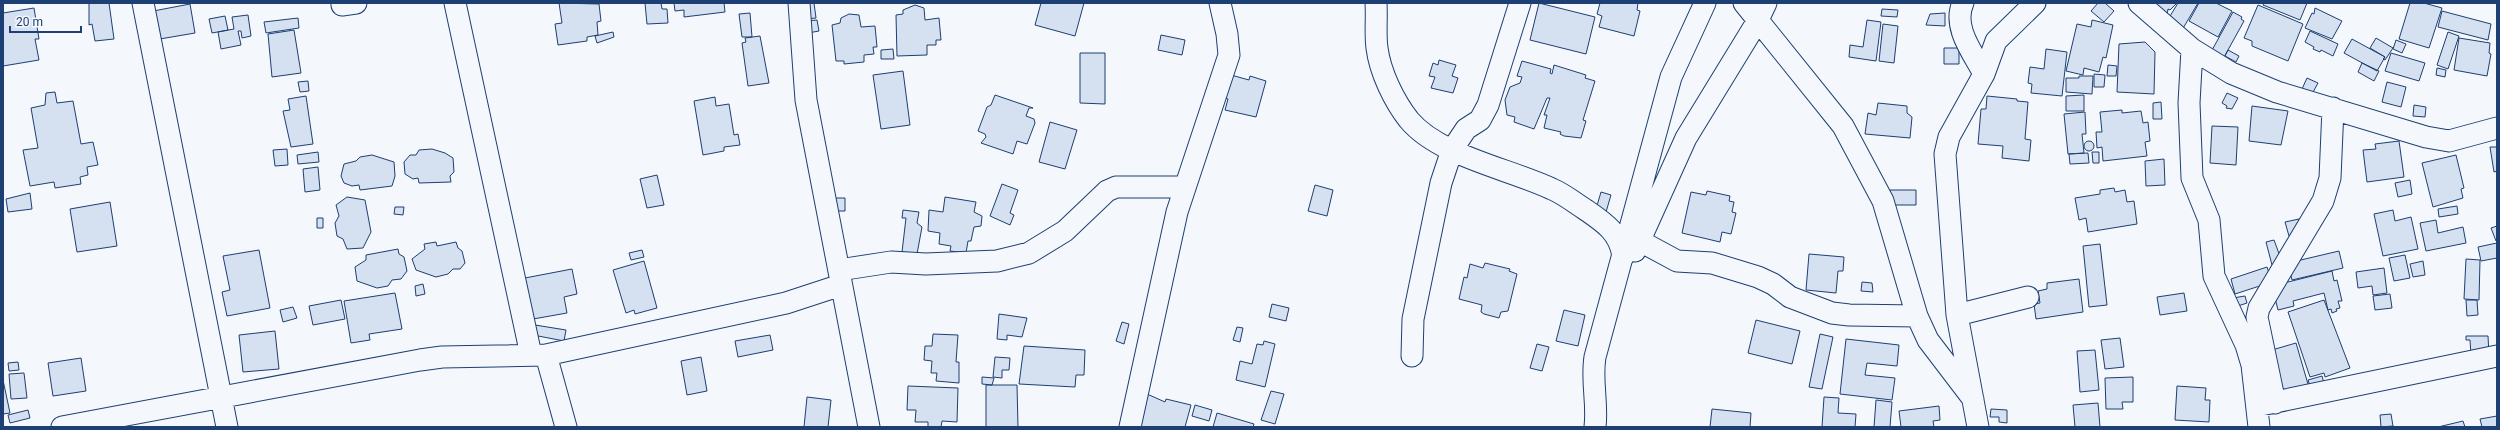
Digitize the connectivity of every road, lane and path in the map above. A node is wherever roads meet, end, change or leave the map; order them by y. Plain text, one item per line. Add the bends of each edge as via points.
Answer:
1 (143, 3) edge
2 (455, 3) edge
3 (798, 3) edge
4 (1220, 3) edge
5 (1376, 3) edge
6 (1520, 3) edge
7 (1705, 3) edge
8 (1744, 3) edge
9 (1766, 3) edge
10 (1963, 3) edge
11 (2035, 3) edge
12 (2139, 3) edge
13 (1757, 22) junction
14 (2192, 49) junction
15 (1984, 74) junction
16 (2333, 108) junction
17 (2497, 128) edge
18 (1452, 150) junction
19 (1185, 187) junction
20 (1640, 241) junction
21 (1623, 257) junction
22 (840, 277) junction
23 (2028, 297) dead end
24 (1957, 315) junction
25 (1606, 316) junction
26 (1917, 316) junction
27 (538, 355) junction
28 (1412, 356) dead end
29 (2497, 356) edge
30 (223, 396) junction
31 (1973, 399) junction
32 (2265, 404) junction
33 (62, 427) edge
34 (227, 427) edge
35 (566, 427) edge
36 (869, 427) edge
37 (1130, 427) edge
38 (1595, 427) edge
39 (1978, 427) edge
40 (2259, 427) edge

1 - 30 street
2 - 27 street
3 - 22 street via 806,100
4 - 19 street via 1229,55
5 - 18 street via 1377,48 1399,105 1420,130
6 - 18 street via 1488,105 1480,120 1466,129
7 - 21 street via 1671,77
8 - 13 street
9 - 13 street
10 - 15 street via 1959,25
11 - 15 street via 1996,41
12 - 14 street
13 - 20 street via 1686,138
13 - 26 street via 1815,89 1843,126 1883,201
14 - 16 street via 2231,73 2277,92
14 - 32 street via 2189,103 2192,178 2209,220 2214,276 2246,345
15 - 24 street via 1949,137 1945,154
16 - 17 street via 2426,137 2449,141
16 - 32 street via 2330,178 2323,201 2259,308 2257,317
18 - 21 street via 1554,189 1604,222 1622,245
18 - 28 street via 1438,193 1413,319
19 - 22 street via 1112,189 1065,231 1037,250 1010,258 997,261 926,264 891,262
19 - 37 street via 1177,212
20 - 25 street
20 - 26 street via 1677,261 1712,263 1758,277 1795,300 1832,313 1849,316
21 - 25 street
22 - 27 street via 779,305
22 - 36 street
23 - 24 street
24 - 31 street
25 - 38 street via 1592,373 1597,406
26 - 31 street via 1928,340
27 - 30 street via 442,357
27 - 35 street
29 - 32 street
30 - 33 street
30 - 34 street
31 - 39 street
32 - 40 street

